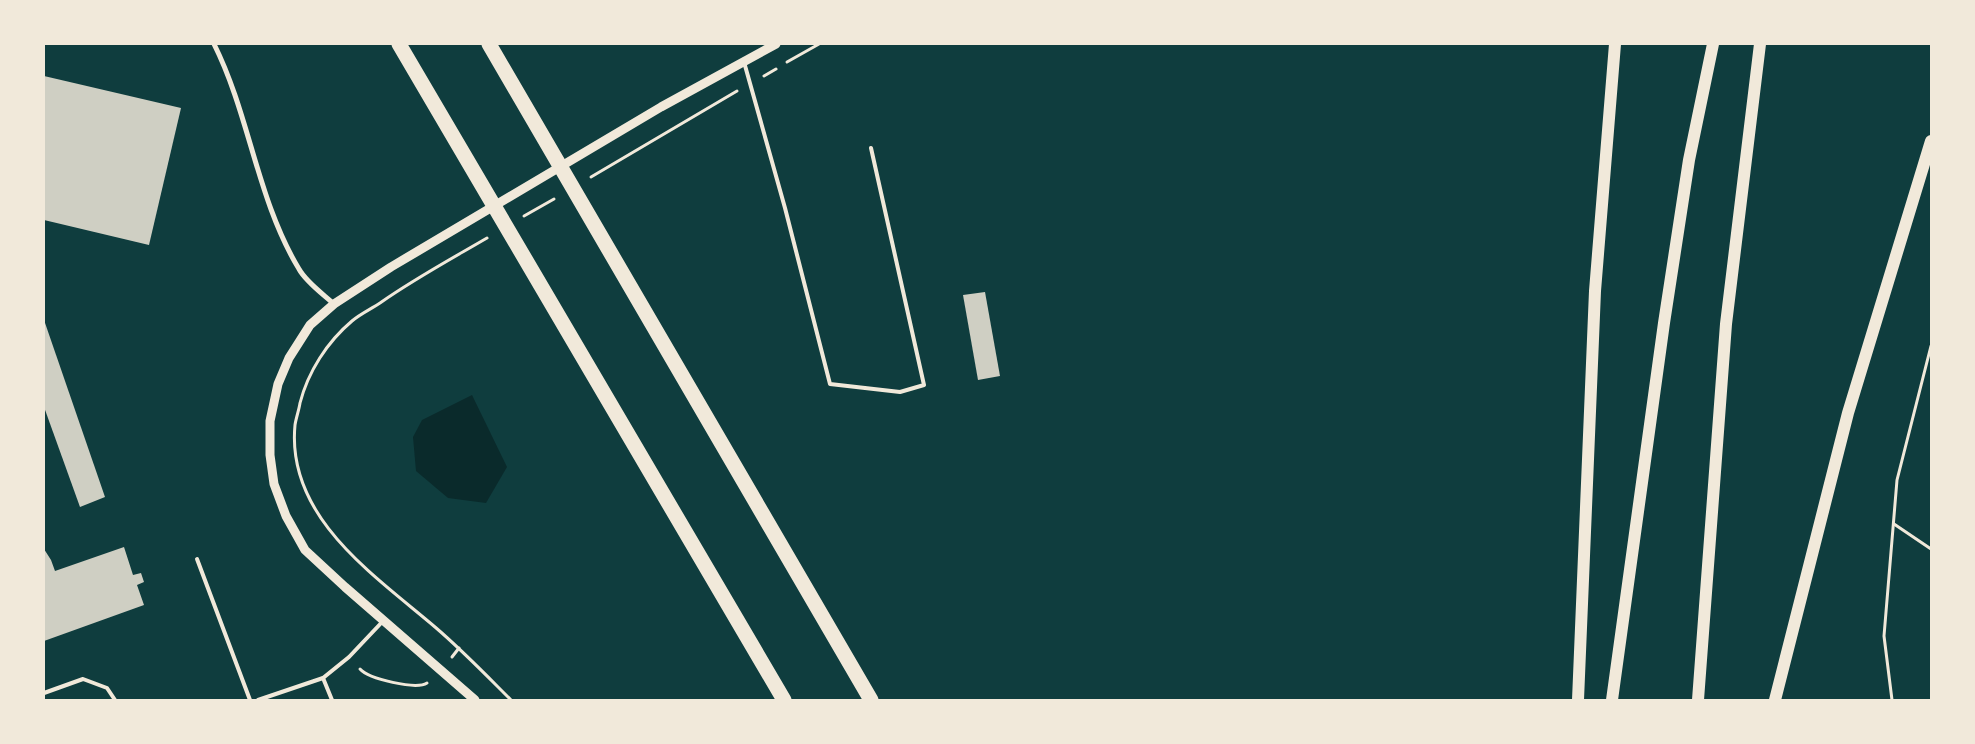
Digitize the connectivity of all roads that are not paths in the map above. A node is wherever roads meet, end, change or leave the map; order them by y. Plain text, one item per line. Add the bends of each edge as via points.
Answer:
1 (214, 44) edge
2 (399, 44) edge
3 (489, 44) edge
4 (776, 44) edge
5 (1615, 44) edge
6 (1713, 44) edge
7 (1760, 44) edge
8 (744, 62) junction
9 (1931, 142) edge
10 (871, 148) dead end
11 (334, 304) junction
12 (197, 559) dead end
13 (384, 620) junction
14 (323, 678) junction
15 (44, 693) edge
16 (115, 700) edge
17 (250, 700) edge
18 (258, 700) edge
19 (332, 700) edge
20 (475, 700) edge
21 (784, 700) edge
22 (871, 700) edge
23 (1578, 700) edge
24 (1612, 700) edge
25 (1698, 700) edge
26 (1775, 700) edge

1 - 11 street via 233,89 272,215 299,271
2 - 21 highway
3 - 22 highway
4 - 8 street
5 - 23 main road via 1595,291
6 - 24 main road via 1689,160
7 - 25 main road via 1726,324
8 - 10 lane via 830,384 900,392 924,385
8 - 11 street via 661,107
9 - 26 main road via 1848,413
11 - 13 street via 310,325 289,358 278,384 270,421 274,484 286,516 305,550
12 - 17 lane
13 - 14 lane via 349,657
13 - 20 street
14 - 18 lane
14 - 19 lane
15 - 16 lane via 83,679 107,688

